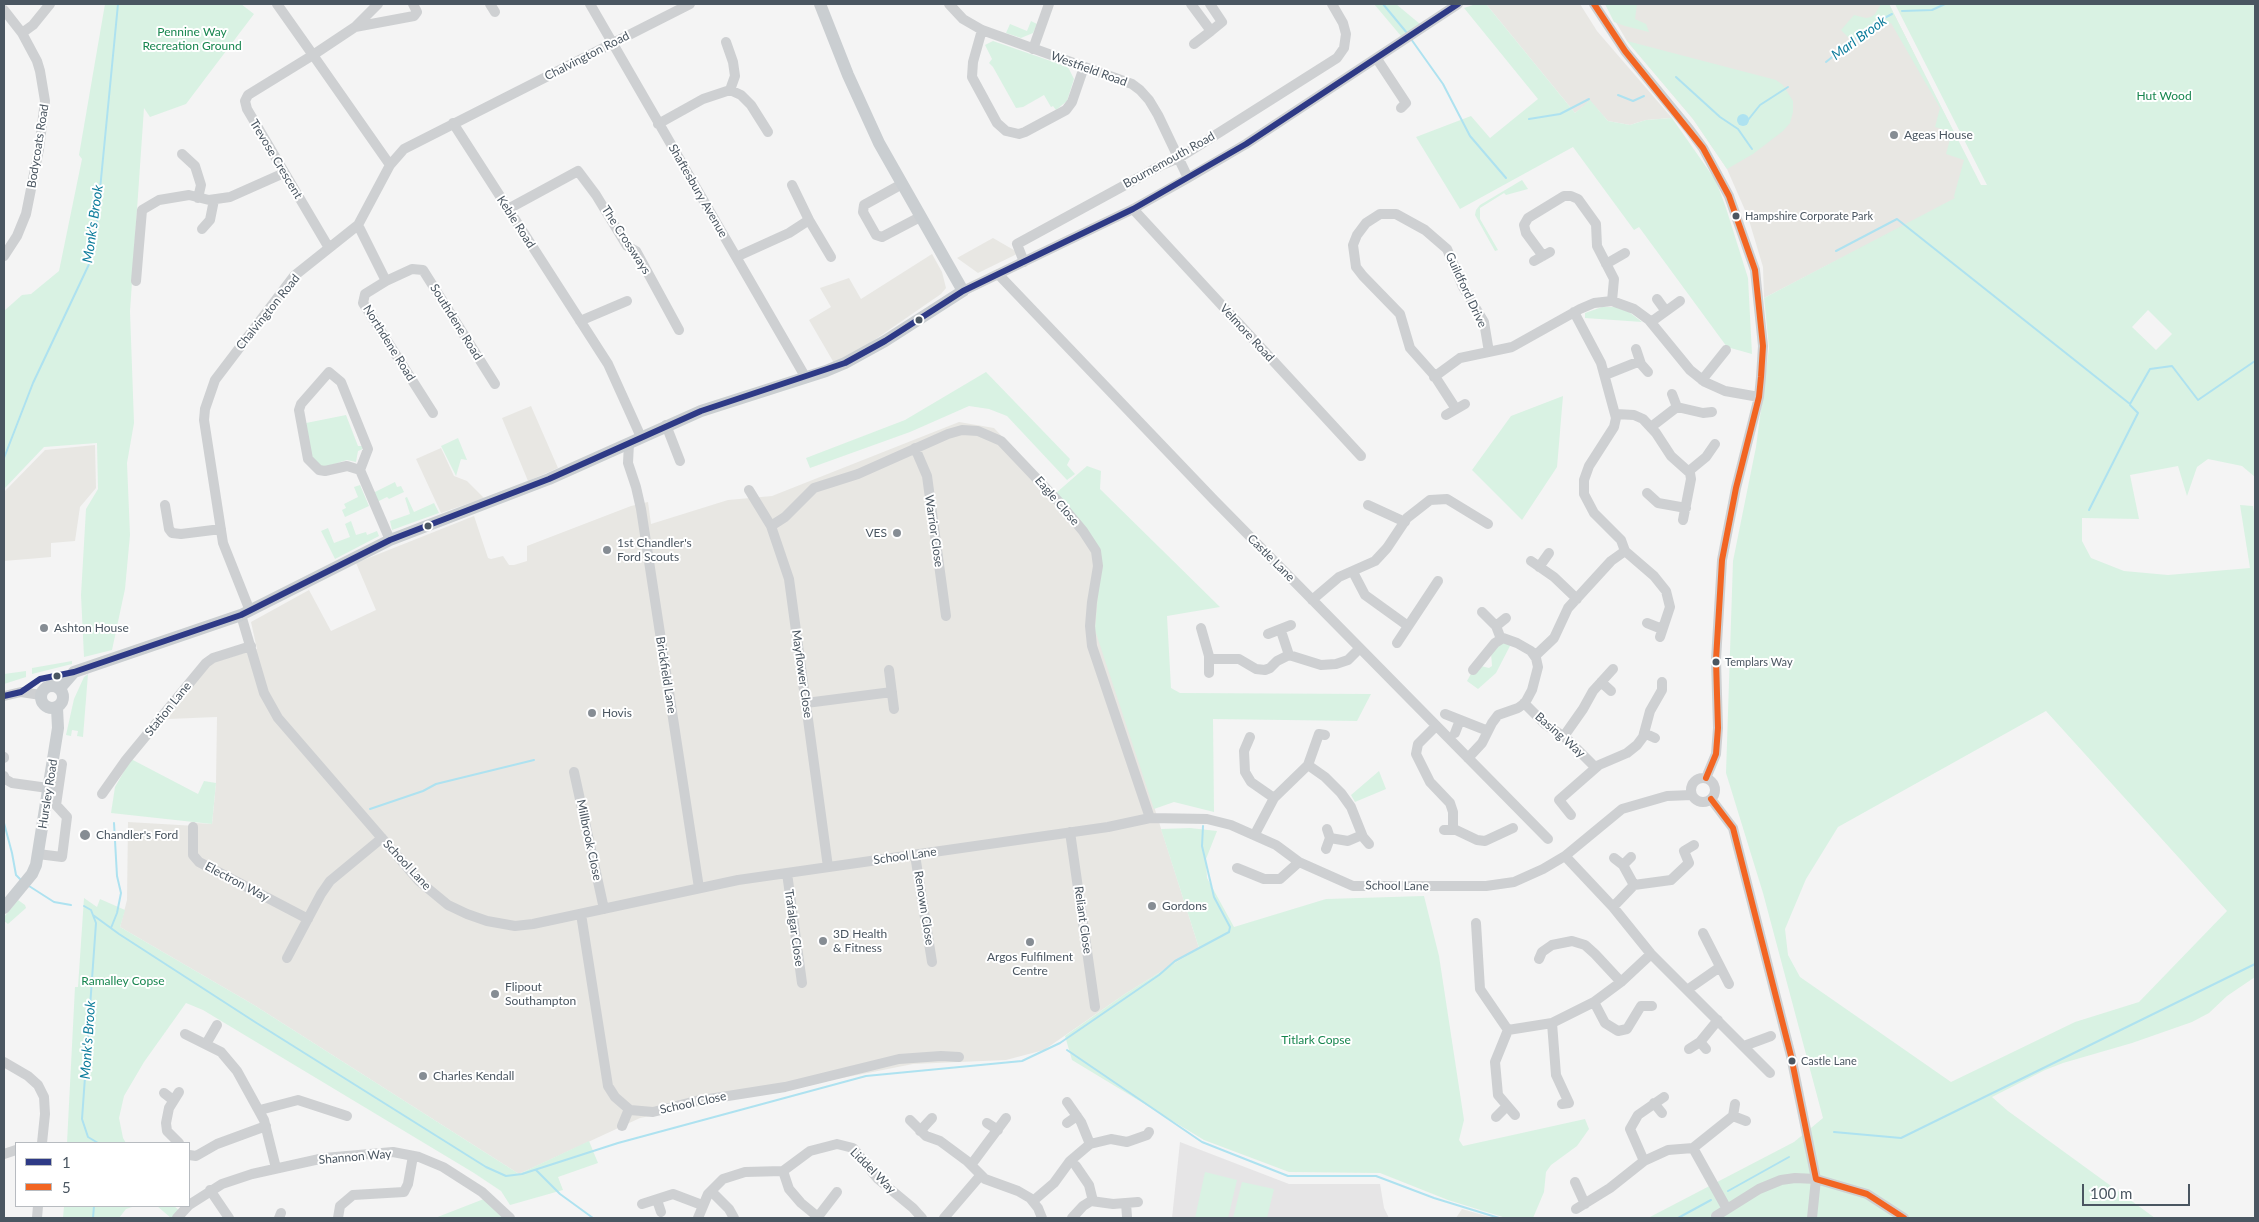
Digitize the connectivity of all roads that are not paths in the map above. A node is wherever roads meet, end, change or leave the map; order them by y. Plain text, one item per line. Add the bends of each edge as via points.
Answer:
1 (50, 4) edge
2 (277, 4) edge
3 (378, 4) edge
4 (413, 4) edge
5 (590, 4) edge
6 (690, 4) edge
7 (820, 4) edge
8 (949, 4) edge
9 (1049, 4) edge
10 (1191, 4) edge
11 (1210, 4) edge
12 (1332, 4) edge
13 (1458, 4) edge
14 (1594, 4) edge
15 (4, 10) edge
16 (355, 27) junction
17 (982, 30) junction
18 (1211, 31) junction
19 (22, 33) junction
20 (726, 42) dead end
21 (612, 43) junction
22 (1194, 44) dead end
23 (1034, 49) junction
24 (313, 54) junction
25 (1377, 59) junction
26 (1084, 67) junction
27 (730, 90) junction
28 (1400, 108) dead end
29 (453, 123) junction
30 (658, 124) junction
31 (768, 132) dead end
32 (182, 154) dead end
33 (1179, 158) junction
34 (390, 165) junction
35 (284, 173) junction
36 (1188, 178) junction
37 (902, 184) junction
38 (792, 186) dead end
39 (198, 198) junction
40 (214, 200) junction
41 (508, 209) junction
42 (1133, 209) junction
43 (920, 217) junction
44 (809, 220) junction
45 (358, 225) junction
46 (202, 229) dead end
47 (329, 248) junction
48 (1625, 254) dead end
49 (4, 255) edge
50 (1542, 256) dead end
51 (736, 257) junction
52 (831, 258) dead end
53 (1024, 262) junction
54 (1606, 264) junction
55 (998, 274) junction
56 (136, 280) dead end
57 (386, 281) junction
58 (963, 292) junction
59 (1657, 299) dead end
60 (628, 301) dead end
61 (1680, 301) dead end
62 (1612, 302) junction
63 (1665, 310) junction
64 (1574, 312) junction
65 (580, 321) junction
66 (1650, 322) junction
67 (679, 330) dead end
68 (1636, 349) dead end
69 (1726, 350) dead end
70 (1489, 352) junction
71 (1640, 361) junction
72 (1648, 372) dead end
73 (1605, 376) junction
74 (1434, 377) junction
75 (806, 378) junction
76 (1702, 380) junction
77 (495, 384) dead end
78 (1672, 394) dead end
79 (1759, 397) junction
80 (1677, 406) junction
81 (1712, 412) dead end
82 (433, 413) dead end
83 (1616, 414) junction
84 (1446, 415) dead end
85 (666, 425) junction
86 (1651, 427) junction
87 (635, 440) junction
88 (1715, 444) dead end
89 (915, 448) junction
90 (611, 452) junction
91 (1361, 456) dead end
92 (680, 461) dead end
93 (628, 463) junction
94 (360, 470) junction
95 (1689, 471) junction
96 (749, 490) dead end
97 (1646, 493) dead end
98 (165, 505) dead end
99 (1368, 505) dead end
100 (1686, 508) junction
101 (1683, 520) dead end
102 (1405, 522) junction
103 (1488, 524) dead end
104 (770, 526) junction
105 (221, 529) junction
106 (390, 540) junction
107 (1624, 551) junction
108 (1549, 553) dead end
109 (1353, 572) junction
110 (1438, 581) dead end
111 (1312, 600) junction
112 (1577, 600) junction
113 (1482, 612) dead end
114 (245, 613) junction
115 (946, 616) dead end
116 (1506, 618) dead end
117 (1647, 623) dead end
118 (1291, 625) dead end
119 (1408, 626) junction
120 (1496, 626) junction
121 (1201, 628) dead end
122 (1281, 631) junction
123 (1268, 634) dead end
124 (1501, 639) junction
125 (1397, 643) dead end
126 (251, 646) junction
127 (1360, 648) junction
128 (1289, 655) junction
129 (1535, 656) junction
130 (1209, 659) junction
131 (1613, 669) dead end
132 (889, 670) dead end
133 (1473, 670) dead end
134 (1209, 673) dead end
135 (1601, 682) junction
136 (1662, 682) dead end
137 (60, 688) junction
138 (1610, 691) dead end
139 (892, 692) junction
140 (4, 696) edge
141 (41, 696) junction
142 (806, 703) junction
143 (1524, 703) junction
144 (57, 708) junction
145 (894, 710) dead end
146 (1445, 714) dead end
147 (1460, 720) junction
148 (1436, 726) junction
149 (1488, 731) junction
150 (1455, 733) dead end
151 (1644, 733) junction
152 (1325, 735) dead end
153 (1564, 736) junction
154 (1250, 737) dead end
155 (1655, 738) dead end
156 (1233, 749) dead end
157 (1244, 751) junction
158 (1468, 758) junction
159 (62, 764) dead end
160 (1308, 764) junction
161 (1595, 767) junction
162 (574, 772) dead end
163 (4, 776) edge
164 (1706, 778) junction
165 (48, 788) junction
166 (102, 794) dead end
167 (1692, 795) junction
168 (1274, 798) junction
169 (1710, 800) junction
170 (1571, 815) dead end
171 (1150, 818) junction
172 (193, 827) dead end
173 (1513, 828) dead end
174 (1070, 832) junction
175 (1255, 834) junction
176 (1362, 835) junction
177 (382, 838) junction
178 (1548, 839) dead end
179 (1369, 844) dead end
180 (1694, 845) dead end
181 (1326, 849) dead end
182 (38, 854) junction
183 (915, 854) junction
184 (1564, 856) junction
185 (1631, 857) dead end
186 (1614, 858) dead end
187 (1299, 862) junction
188 (1623, 865) junction
189 (828, 867) junction
190 (1237, 868) dead end
191 (787, 873) junction
192 (1634, 885) junction
193 (698, 888) junction
194 (1613, 906) junction
195 (4, 908) edge
196 (604, 909) junction
197 (581, 914) junction
198 (308, 918) junction
199 (1475, 929) dead end
200 (1703, 933) dead end
201 (1541, 952) dead end
202 (1651, 954) junction
203 (287, 958) dead end
204 (932, 962) dead end
205 (1720, 967) junction
206 (1621, 982) junction
207 (802, 983) dead end
208 (1728, 984) dead end
209 (1687, 990) junction
210 (1594, 1002) junction
211 (1644, 1003) dead end
212 (1095, 1007) dead end
213 (1718, 1020) junction
214 (1552, 1023) junction
215 (217, 1025) dead end
216 (1508, 1030) junction
217 (185, 1034) dead end
218 (1771, 1036) dead end
219 (206, 1044) junction
220 (1744, 1046) junction
221 (1689, 1049) dead end
222 (959, 1058) dead end
223 (4, 1062) edge
224 (1770, 1073) dead end
225 (164, 1093) dead end
226 (1664, 1097) dead end
227 (1068, 1102) dead end
228 (1569, 1103) dead end
229 (1654, 1104) junction
230 (1735, 1104) dead end
231 (1507, 1106) junction
232 (629, 1109) junction
233 (260, 1110) junction
234 (333, 1113) junction
235 (1662, 1113) dead end
236 (1515, 1115) dead end
237 (347, 1116) dead end
238 (1077, 1116) junction
239 (1733, 1116) junction
240 (1496, 1117) dead end
241 (932, 1118) dead end
242 (1006, 1118) dead end
243 (910, 1120) dead end
244 (1746, 1121) dead end
245 (987, 1123) dead end
246 (1067, 1123) dead end
247 (330, 1124) dead end
248 (266, 1126) junction
249 (622, 1126) dead end
250 (998, 1130) junction
251 (920, 1131) junction
252 (1149, 1132) dead end
253 (42, 1142) edge
254 (178, 1142) edge
255 (1090, 1144) junction
256 (1693, 1148) junction
257 (190, 1155) edge
258 (413, 1156) junction
259 (1644, 1161) junction
260 (970, 1165) junction
261 (1076, 1166) dead end
262 (276, 1168) junction
263 (783, 1172) junction
264 (980, 1176) junction
265 (1816, 1179) junction
266 (1575, 1182) dead end
267 (210, 1190) junction
268 (710, 1191) junction
269 (837, 1192) dead end
270 (657, 1200) junction
271 (1033, 1201) junction
272 (1092, 1201) junction
273 (1138, 1202) dead end
274 (1126, 1203) junction
275 (642, 1204) dead end
276 (702, 1204) junction
277 (190, 1205) edge
278 (187, 1207) edge
279 (1727, 1209) junction
280 (662, 1212) dead end
281 (1716, 1216) dead end
282 (1127, 1217) edge
283 (177, 1218) edge
284 (229, 1218) edge
285 (338, 1218) edge
286 (510, 1218) edge
287 (698, 1218) edge
288 (734, 1218) edge
289 (818, 1218) edge
290 (922, 1218) edge
291 (944, 1218) edge
292 (1042, 1218) edge
293 (1072, 1218) edge
294 (1812, 1218) edge
295 (1904, 1218) edge

1 - 19 street
2 - 24 street
3 - 16 street
4 - 16 street via 417,12 414,16
5 - 21 street, Shaftesbury Avenue
6 - 21 street, Chalvington Road
7 - 37 main road via 848,75
8 - 17 street, Westfield Road via 963,19
9 - 23 street
10 - 18 street
11 - 18 street via 1222,22
12 - 33 street, Bournemouth Road via 1343,23 1346,38 1342,52 1334,61
13 - 25 street, Bournemouth Road
14 - 79 street via 1625,51 1690,129 1734,209 1755,270 1763,346
15 - 19 street, Bodycoats Road
16 - 24 street
17 - 23 street, Westfield Road
17 - 26 street via 972,62 972,77 997,123 1006,131 1026,132 1066,110
18 - 22 street
19 - 49 street, Bodycoats Road via 40,71 45,107 26,214
20 - 27 street via 735,76
21 - 29 street, Chalvington Road
21 - 30 street, Shaftesbury Avenue
23 - 26 street, Westfield Road
24 - 34 street
24 - 35 street, Trevose Crescent via 248,95 245,101
25 - 28 street via 1406,103
25 - 36 street, Bournemouth Road
26 - 33 street, Westfield Road via 1132,84 1140,90 1149,100
27 - 30 street via 703,98
27 - 31 street via 741,94 751,105
29 - 34 street, Chalvington Road via 404,149
29 - 41 street, Keble Road
30 - 51 street, Shaftesbury Avenue
32 - 39 street via 195,166 201,185
33 - 36 street, Westfield Road
33 - 53 street, Bournemouth Road via 1017,244
34 - 45 street, Chalvington Road
35 - 40 street via 230,197
35 - 47 street, Trevose Crescent
36 - 42 street, Bournemouth Road
37 - 43 main road
37 - 43 street via 864,205 863,212 876,235 882,238
38 - 44 street
39 - 40 street
39 - 56 street via 189,195 159,200 142,210
40 - 46 street via 210,220
41 - 65 street, Keble Road
41 - 67 street, The Crossways via 578,171 627,246 636,251
42 - 53 street, Bournemouth Road
42 - 91 street, Velmore Road
43 - 58 main road
44 - 51 street via 789,233
44 - 52 street
45 - 47 street, Chalvington Road
45 - 57 street
47 - 105 street, Chalvington Road via 294,276 215,380 204,420
48 - 54 street
50 - 54 street via 1527,236 1524,229 1526,221 1561,197 1571,196 1582,202 1595,221 1597,246
51 - 75 street, Shaftesbury Avenue
53 - 55 street, Bournemouth Road
54 - 62 street via 1614,279
55 - 58 street, Bournemouth Road
55 - 111 street, Castle Lane
57 - 77 street, Southdene Road via 412,269 423,270
57 - 82 street, Northdene Road via 365,294 363,303
58 - 75 main road, Bournemouth Road via 856,358
59 - 63 street
60 - 65 street
61 - 63 street
62 - 64 street via 1594,304
62 - 66 street via 1634,309
63 - 66 street
64 - 70 street via 1520,344
64 - 73 street via 1595,349
65 - 87 street, Keble Road via 608,364
66 - 76 street
68 - 71 street
69 - 76 street
70 - 74 street via 1460,358
70 - 74 street, Guildford Drive via 1484,322 1463,287 1447,249 1425,230 1401,216 1391,213 1376,215 1357,235 1353,245 1354,262 1363,276 1400,314 1410,348
71 - 72 street
71 - 73 street
73 - 83 street
74 - 84 street, Guildford Drive via 1460,406
75 - 85 main road, Bournemouth Road via 701,410
76 - 79 street via 1724,391
78 - 80 street
79 - 164 street via 1722,560 1716,660 1718,728 1716,754
80 - 81 street
80 - 86 street
83 - 86 street via 1634,415
83 - 107 street via 1614,427 1589,466 1584,489 1591,509 1621,540
85 - 87 main road, Bournemouth Road
85 - 92 street
86 - 95 street via 1670,456
87 - 90 main road, Bournemouth Road
87 - 93 street, Brickfield Lane
88 - 95 street via 1706,457
89 - 104 street, Eagle Close via 858,474 814,488 785,517
89 - 115 street, Warrior Close via 927,476
89 - 171 street, Eagle Close via 962,430 978,431 996,438 1031,471 1096,551 1098,560 1090,626 1092,646
90 - 93 street
90 - 106 main road, Bournemouth Road via 510,495
93 - 193 street, Brickfield Lane via 641,513
94 - 94 street via 347,466 319,470 308,459 299,410 331,368 341,382 368,449
94 - 106 street
95 - 100 street via 1692,479
96 - 104 street, Mayflower Close
97 - 100 street via 1658,503
98 - 105 street via 172,532 181,534
99 - 102 street
100 - 101 street
102 - 103 street via 1425,502 1439,498 1452,501
102 - 109 street via 1379,557
104 - 142 street, Mayflower Close via 789,579
105 - 114 street, Chalvington Road
106 - 114 main road, Bournemouth Road
107 - 112 street
107 - 117 street via 1654,576 1666,591 1670,607 1661,633
108 - 112 street via 1535,564
109 - 111 street via 1339,577
109 - 119 street via 1366,595
110 - 119 street
111 - 127 street, Castle Lane
112 - 129 street via 1563,616 1554,638
113 - 120 street
114 - 126 street, School Lane
114 - 137 main road, Bournemouth Road via 103,660 74,672
116 - 120 street
118 - 122 street
119 - 125 street
120 - 124 street
121 - 130 street
122 - 123 street
122 - 128 street
124 - 129 street via 1517,643
124 - 133 street
126 - 166 street, Station Lane via 206,663
126 - 177 street, School Lane via 264,693 278,718
127 - 128 street via 1348,660 1331,665 1320,665
127 - 148 street, Castle Lane
128 - 130 street via 1265,670 1256,669 1239,659
129 - 143 street via 1537,674
130 - 134 street
131 - 135 street
132 - 139 street
135 - 138 street
135 - 153 street
136 - 151 street via 1662,690 1650,711
137 - 141 main road via 50,685
137 - 144 main road via 64,699
139 - 142 street
139 - 145 street
140 - 141 street via 21,692
141 - 144 main road via 45,706
142 - 189 street, Mayflower Close
143 - 149 street via 1498,716
143 - 153 street, Basing Way via 1545,724
144 - 165 main road, Hursley Road via 58,728
146 - 147 street
147 - 149 street
147 - 150 street
148 - 158 street, Castle Lane
148 - 173 street via 1418,744 1416,754 1430,782 1450,804 1453,812 1448,830 1485,840
149 - 158 street
151 - 155 street
151 - 161 street via 1633,749
152 - 160 street via 1319,734
153 - 161 street, Basing Way
154 - 157 street
156 - 157 street
157 - 168 street via 1246,776
158 - 178 street, Castle Lane
159 - 182 street via 56,805 67,817 62,857
160 - 168 street
160 - 176 street via 1341,793 1351,807
161 - 170 street via 1559,800
162 - 196 street, Millbrook Close
163 - 165 street via 12,783
164 - 167 street via 1693,783
164 - 169 street via 1715,787
165 - 182 main road, Hursley Road
167 - 169 street via 1700,802
167 - 184 street, School Lane via 1667,796 1622,809
168 - 175 street
169 - 265 street via 1733,828 1791,1056
171 - 174 street, School Lane
171 - 175 street, School Lane via 1207,819
172 - 198 street, Electron Way via 193,855 199,862
174 - 183 street, School Lane
174 - 212 street, Reliant Close
175 - 187 street, School Lane
176 - 179 street
176 - 181 street via 1348,841 1329,833
177 - 197 street, School Lane via 434,895 487,922 514,926
177 - 198 street via 330,880
180 - 192 street via 1682,847 1689,863 1671,880
182 - 195 main road, Hursley Road via 34,870
183 - 189 street, School Lane
183 - 204 street, Renown Close
184 - 187 street, School Lane via 1543,870 1514,882 1447,887 1352,886
184 - 194 street
185 - 188 street
186 - 188 street
187 - 190 street via 1280,878 1246,877
188 - 192 street
189 - 191 street, School Lane
191 - 193 street, School Lane
191 - 207 street, Trafalgar Close
192 - 194 street
193 - 196 street, School Lane
194 - 202 street
196 - 197 street, School Lane
197 - 232 street via 608,1086
198 - 203 street
199 - 216 street via 1480,989
200 - 205 street
201 - 206 street via 1552,945 1572,941 1585,945
202 - 206 street
202 - 209 street
205 - 208 street
205 - 209 street
206 - 210 street
209 - 213 street
210 - 211 street via 1606,1023 1618,1031 1627,1029
210 - 214 street
213 - 220 street
213 - 221 street via 1703,1046
214 - 216 street
214 - 228 street via 1556,1075
215 - 219 street
216 - 231 street via 1495,1062 1498,1095
217 - 219 street
218 - 220 street
219 - 233 street via 232,1064
220 - 224 street
222 - 232 street, School Close via 899,1059 791,1085 696,1101 653,1112
223 - 253 street via 28,1076 44,1097
225 - 254 street via 176,1096 168,1112 166,1126
226 - 229 street
227 - 238 street
229 - 235 street
229 - 259 street via 1638,1115 1630,1129
230 - 239 street
231 - 236 street
231 - 240 street
232 - 249 street
233 - 234 street via 298,1100
233 - 248 street
234 - 237 street
234 - 247 street
238 - 246 street
238 - 255 street
239 - 244 street
239 - 256 street
241 - 251 street
242 - 250 street
243 - 251 street
245 - 250 street
248 - 257 street via 217,1144 196,1156
248 - 262 street
250 - 260 street
251 - 260 street via 940,1141
252 - 255 street via 1128,1142 1111,1139
255 - 271 street
256 - 259 street via 1668,1150
256 - 279 street
258 - 262 street, Shannon Way via 374,1153 324,1158
258 - 285 street via 404,1192 344,1194
258 - 286 street, Shannon Way via 443,1167 474,1186
259 - 266 street via 1581,1206
260 - 264 street
261 - 272 street via 1089,1185
262 - 267 street, Shannon Way via 230,1180
263 - 268 street via 745,1172 724,1179
263 - 289 street via 794,1196
263 - 290 street, Liddel Way via 818,1148 846,1145 856,1151 878,1178
264 - 271 street via 1022,1193
264 - 291 street
265 - 279 street via 1781,1180
265 - 294 street
265 - 295 street via 1867,1194
267 - 277 street, Shannon Way
267 - 284 street
268 - 276 street
268 - 288 street via 727,1206
269 - 289 street
270 - 275 street
270 - 276 street via 677,1194
270 - 280 street
271 - 292 street
272 - 274 street
272 - 293 street via 1082,1206
273 - 274 street
274 - 282 street
276 - 287 street
278 - 283 street, Shannon Way
279 - 281 street

